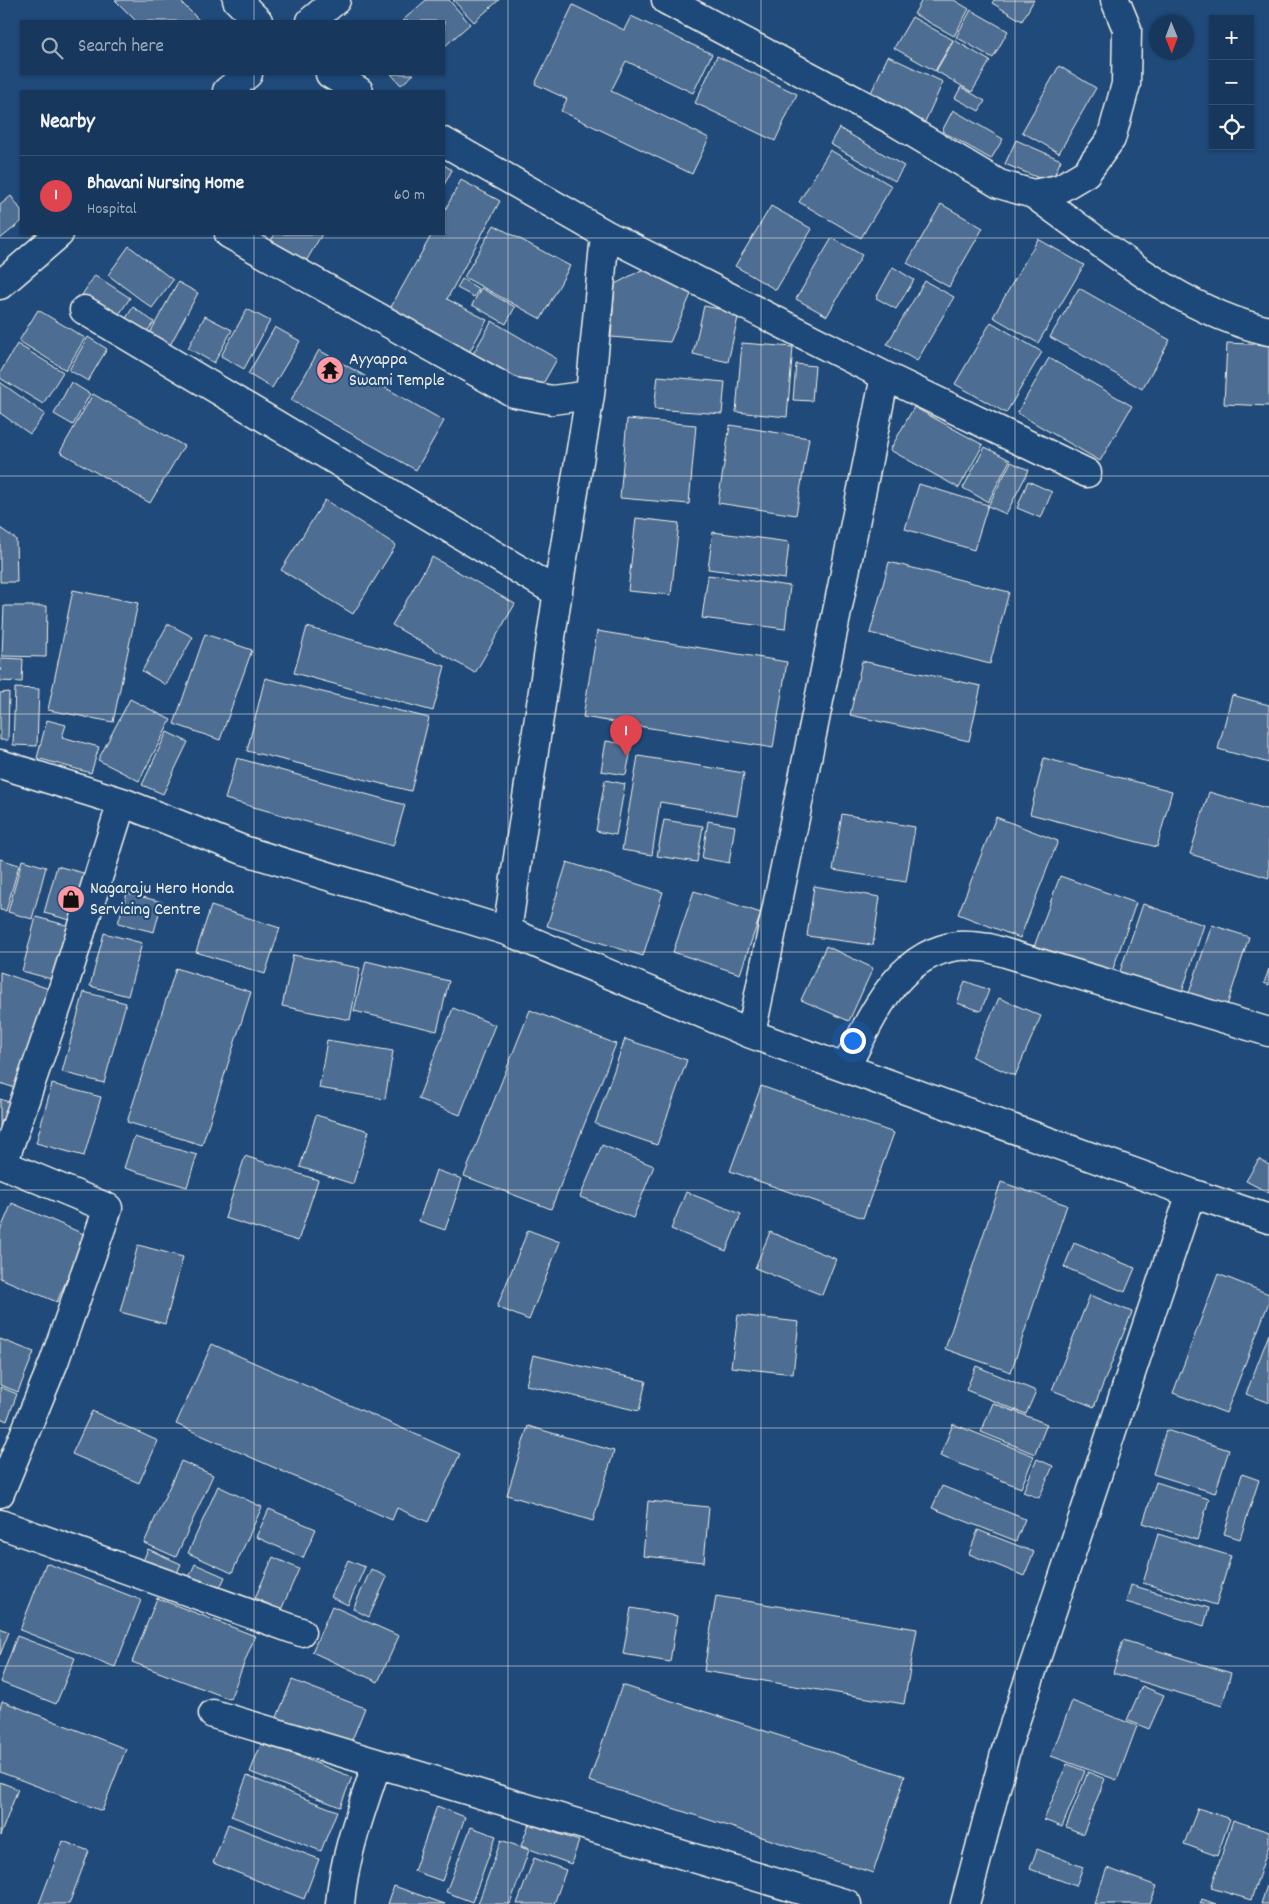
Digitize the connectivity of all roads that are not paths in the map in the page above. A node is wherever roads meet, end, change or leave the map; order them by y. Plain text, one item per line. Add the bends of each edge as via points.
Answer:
1 (237, 0) edge
2 (336, 0) edge
3 (666, 0) edge
4 (1115, 0) edge
5 (257, 20) edge
6 (312, 20) edge
7 (247, 75) edge
8 (332, 75) edge
9 (229, 90) edge
10 (357, 90) edge
11 (445, 143) edge
12 (1032, 194) junction
13 (605, 234) junction
14 (58, 235) edge
15 (231, 235) edge
16 (0, 284) edge
17 (84, 310) dead end
18 (1269, 332) edge
19 (885, 376) junction
20 (590, 395) junction
21 (1086, 473) dead end
22 (558, 593) junction
23 (0, 764) edge
24 (122, 802) junction
25 (507, 931) junction
26 (1269, 1032) edge
27 (751, 1034) junction
28 (845, 1068) junction
29 (2, 1164) edge
30 (1191, 1193) junction
31 (1269, 1219) edge
32 (0, 1493) edge
33 (0, 1524) edge
34 (301, 1632) dead end
35 (213, 1714) dead end
36 (377, 1763) junction
37 (340, 1904) edge
38 (848, 1904) edge
39 (965, 1904) edge

1 - 5 main road
2 - 6 main road
3 - 12 main road via 890,119 999,184
4 - 12 main road via 1127,29 1126,84 1111,139 1086,173 1060,189
7 - 9 main road
8 - 10 main road
11 - 13 main road
12 - 18 main road via 1181,299 1238,324
13 - 19 main road
13 - 20 main road
14 - 16 main road
15 - 20 main road via 514,392 552,400
17 - 22 main road
19 - 21 main road
19 - 27 main road
20 - 22 main road
22 - 25 main road
23 - 24 main road
24 - 25 main road via 243,850
24 - 29 main road via 60,998
25 - 27 main road
26 - 28 main road via 989,948 959,946 935,952 910,965 892,984
27 - 28 main road
28 - 30 main road
29 - 32 main road via 108,1208 54,1362
30 - 31 main road
30 - 39 main road via 1007,1746
33 - 34 main road
35 - 36 main road
36 - 37 main road via 352,1842
36 - 38 main road

